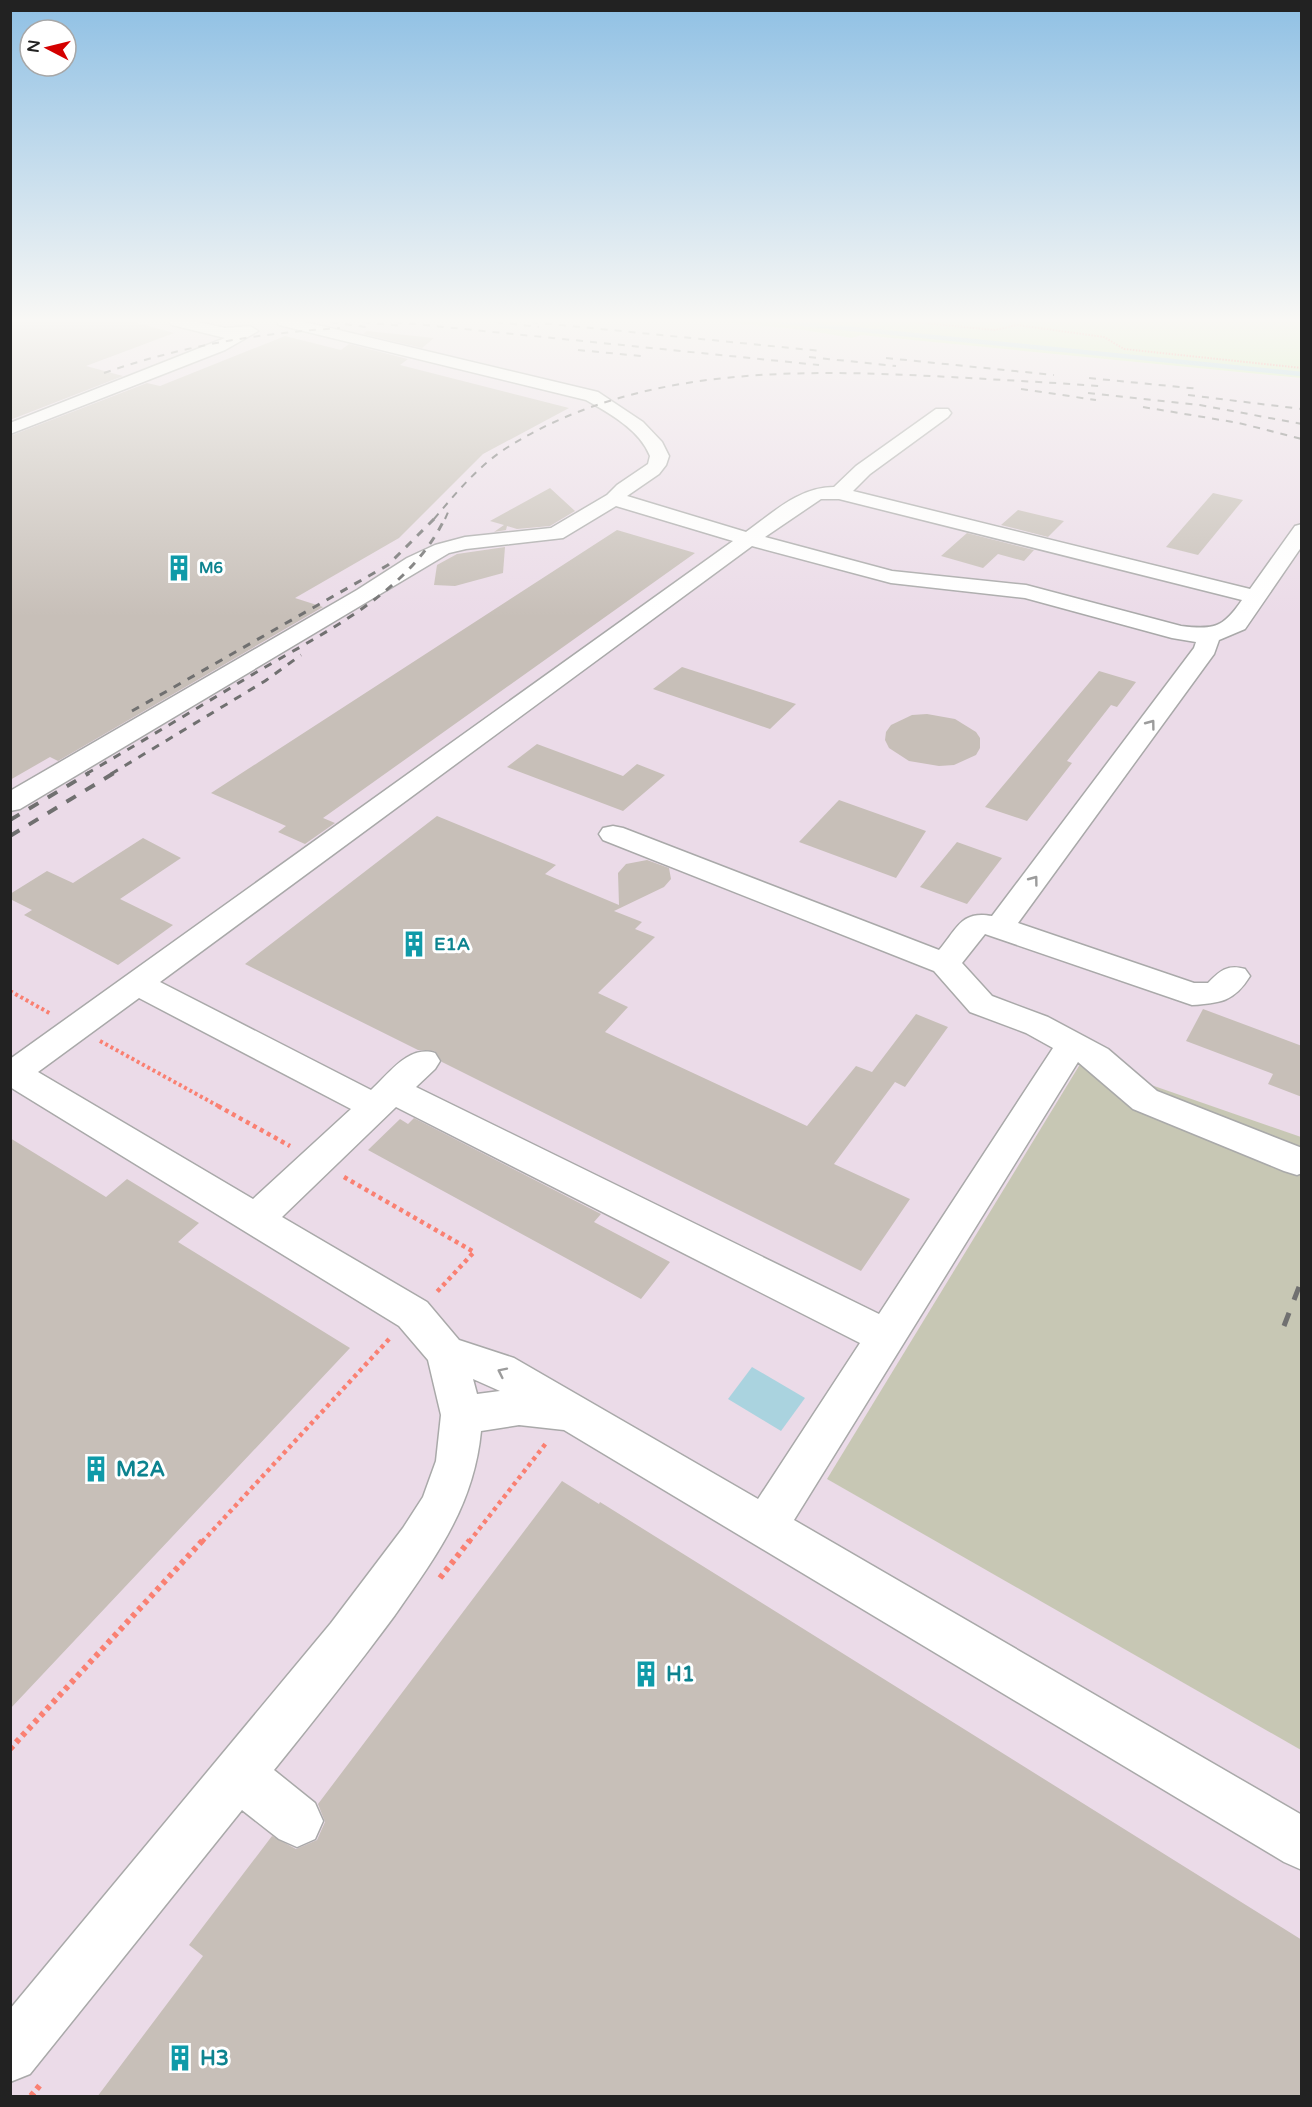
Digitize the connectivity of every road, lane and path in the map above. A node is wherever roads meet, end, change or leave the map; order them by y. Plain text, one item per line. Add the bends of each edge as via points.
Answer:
1 (32, 420) edge
2 (629, 420) edge
3 (932, 420) edge
4 (10, 429) edge
5 (839, 493) junction
6 (614, 499) junction
7 (1302, 530) edge
8 (749, 540) junction
9 (1257, 597) junction
10 (1209, 636) junction
11 (10, 803) edge
12 (613, 834) dead end
13 (999, 927) junction
14 (945, 964) junction
15 (1234, 976) dead end
16 (138, 984) junction
17 (10, 991) edge
18 (77, 1029) junction
19 (1072, 1044) junction
20 (423, 1061) dead end
21 (12, 1072) edge
22 (383, 1098) junction
23 (316, 1161) junction
24 (1297, 1161) dead end
25 (256, 1219) junction
26 (412, 1314) junction
27 (886, 1338) junction
28 (446, 1353) junction
29 (570, 1413) junction
30 (462, 1415) junction
31 (766, 1526) junction
32 (10, 1749) edge
33 (238, 1774) junction
34 (297, 1821) dead end
35 (1302, 1844) edge
36 (10, 2054) edge

1 - 4 lane
2 - 6 lane via 656,443 661,454 648,474
3 - 5 lane via 863,470
5 - 8 lane via 808,497
5 - 9 lane
6 - 8 lane
6 - 11 lane via 556,534 465,543 424,558
7 - 9 lane
8 - 10 lane via 891,577 1026,592 1179,633
8 - 16 lane
9 - 10 lane via 1237,624
13 -> 10 lane via 1206,649
12 - 14 lane
13 - 14 lane via 978,922
13 - 15 lane via 1192,994 1216,993
14 - 19 lane via 981,1004 1037,1025
16 - 18 lane
16 - 22 lane
17 - 18 path
18 - 21 lane
18 - 23 path
19 - 24 lane via 1096,1057 1145,1100
19 - 27 lane
20 - 22 lane
21 - 25 lane
22 - 23 lane
22 - 27 lane
23 - 25 lane
23 - 26 path via 474,1252
25 - 26 lane
26 - 28 lane
26 - 32 path
27 - 31 lane
29 -> 28 lane via 500,1370
28 - 30 lane
29 - 30 lane via 519,1407
29 - 31 lane
30 - 33 lane via 457,1461 441,1507 419,1543 348,1640
31 - 35 lane
33 - 34 lane
33 - 36 lane

